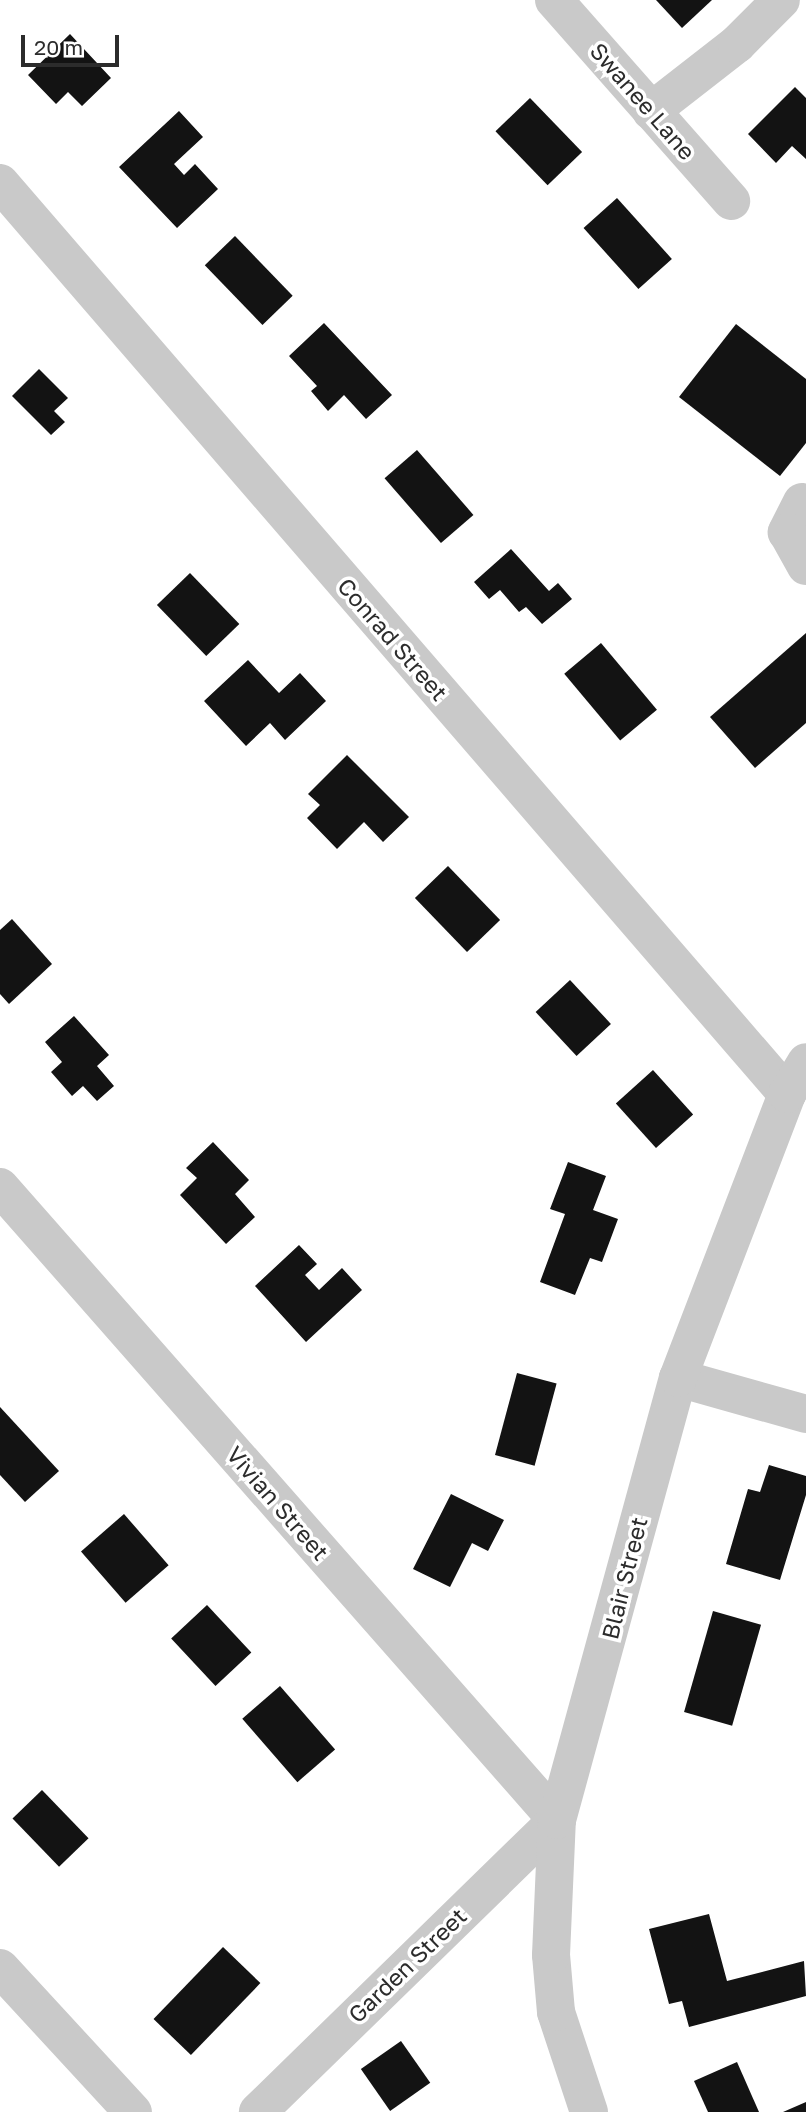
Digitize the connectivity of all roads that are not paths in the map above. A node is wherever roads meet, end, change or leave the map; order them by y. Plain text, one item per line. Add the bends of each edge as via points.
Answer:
1 (554, 0) edge
2 (780, 0) edge
3 (650, 111) junction
4 (0, 183) edge
5 (731, 201) dead end
6 (802, 502) dead end
7 (806, 566) edge
8 (806, 1062) edge
9 (787, 1094) junction
10 (0, 1187) edge
11 (678, 1378) junction
12 (806, 1414) edge
13 (557, 1820) junction
14 (0, 1968) edge
15 (133, 2112) edge
16 (258, 2112) edge
17 (589, 2112) edge

1 - 3 street, Swanee Lane
2 - 3 street via 737,44
3 - 5 street, Swanee Lane
4 - 9 street, Conrad Street
6 - 7 street via 787,532
8 - 9 street, Blair Street
9 - 11 street, Blair Street
10 - 13 street, Vivian Street
11 - 12 street
11 - 13 street, Blair Street
13 - 16 street, Garden Street
13 - 17 street, Blair Street via 551,1955 556,2012
14 - 15 street

